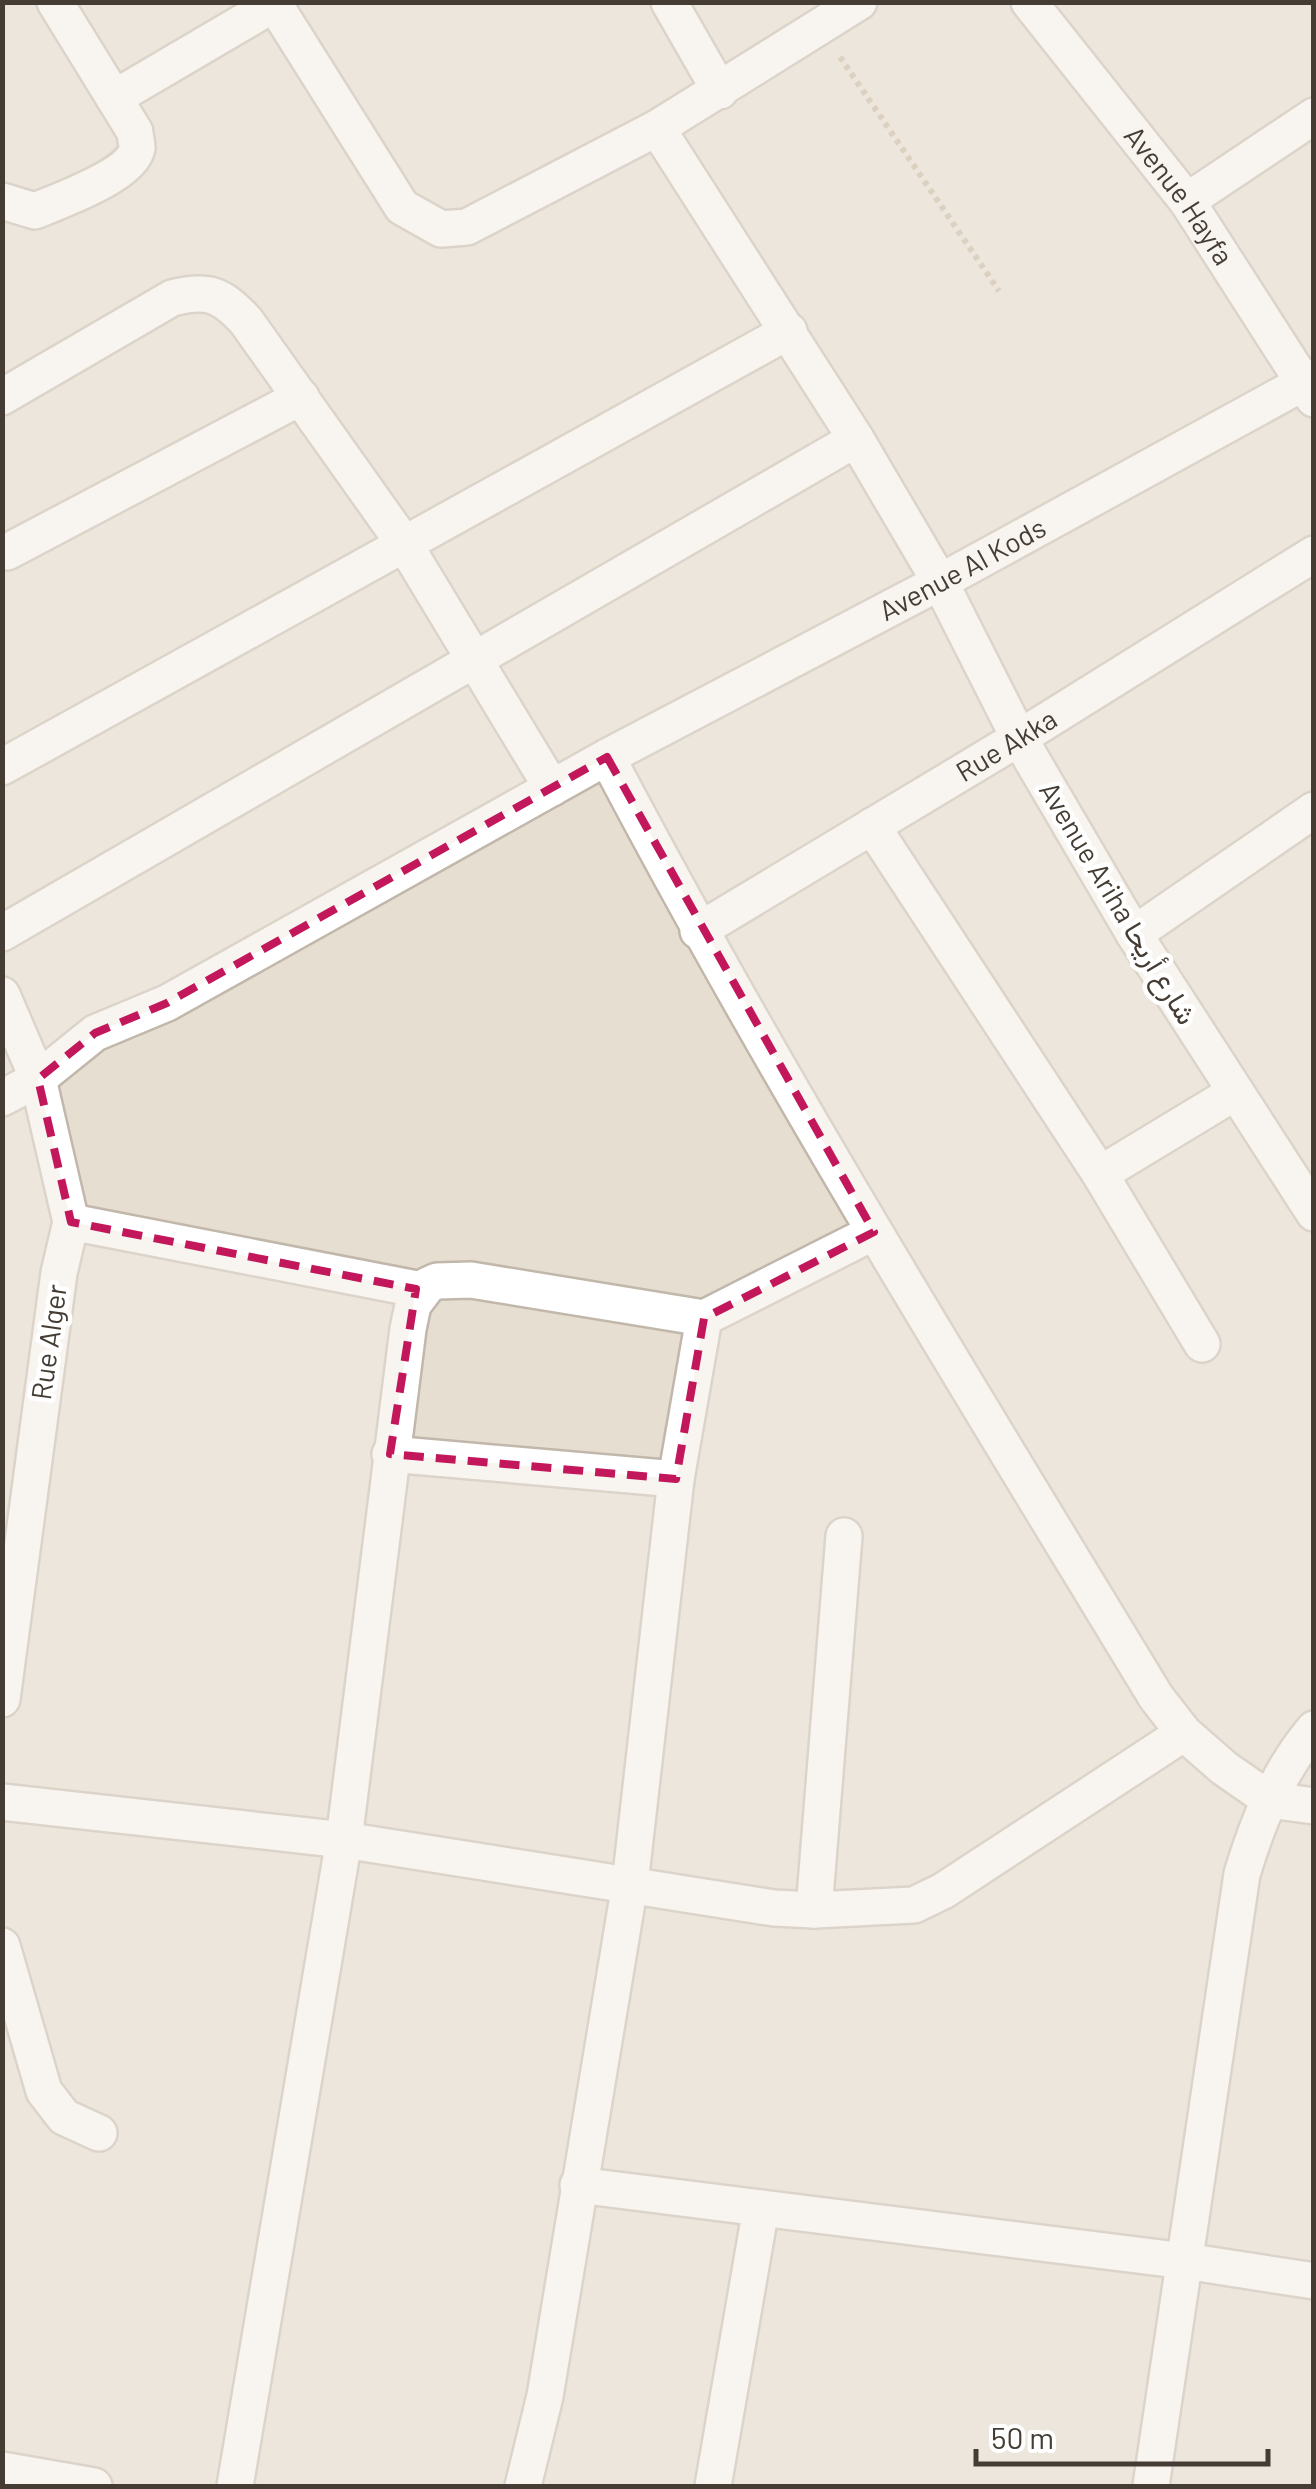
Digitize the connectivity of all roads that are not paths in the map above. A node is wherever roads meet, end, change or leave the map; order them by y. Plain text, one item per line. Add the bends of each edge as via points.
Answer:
1 (55, 2) edge
2 (669, 2) edge
3 (858, 2) edge
4 (1029, 2) edge
5 (273, 4) edge
6 (720, 90) junction
7 (114, 98) junction
8 (1314, 116) edge
9 (657, 128) junction
10 (1187, 201) junction
11 (2, 202) edge
12 (789, 331) junction
13 (1310, 387) edge
14 (2, 397) edge
15 (300, 397) junction
16 (856, 440) junction
17 (405, 544) junction
18 (7, 552) dead end
19 (1314, 554) edge
20 (940, 582) junction
21 (473, 661) junction
22 (1019, 738) junction
23 (607, 757) junction
24 (2, 767) edge
25 (552, 788) junction
26 (1314, 810) edge
27 (872, 826) junction
28 (698, 931) junction
29 (2, 933) edge
30 (1134, 934) junction
31 (2, 995) edge
32 (38, 1079) junction
33 (1234, 1093) junction
34 (2, 1098) edge
35 (1100, 1174) junction
36 (1311, 1204) edge
37 (71, 1222) junction
38 (874, 1232) junction
39 (422, 1290) junction
40 (704, 1318) junction
41 (1202, 1344) dead end
42 (390, 1454) junction
43 (676, 1479) junction
44 (844, 1536) dead end
45 (3, 1697) edge
46 (1314, 1729) edge
47 (1184, 1733) junction
48 (1270, 1800) junction
49 (2, 1802) edge
50 (1314, 1806) edge
51 (344, 1840) junction
52 (630, 1884) junction
53 (814, 1910) junction
54 (2, 1946) edge
55 (99, 2133) dead end
56 (578, 2185) junction
57 (761, 2208) junction
58 (1185, 2261) junction
59 (1314, 2281) edge
60 (2, 2470) edge
61 (94, 2486) edge
62 (235, 2486) edge
63 (522, 2486) edge
64 (713, 2486) edge
65 (1151, 2486) edge

1 - 7 street
2 - 6 street
3 - 6 street
4 - 10 street, Avenue Hayfa
5 - 7 street
5 - 9 street via 402,208 442,229 467,226
6 - 9 street
7 - 11 street via 134,132 132,160 35,211
8 - 10 street
9 - 12 street, Avenue Ariha شارع أريحا
10 - 13 street, Avenue Hayfa
12 - 16 street, Avenue Ariha شارع أريحا
12 - 17 street
13 - 20 street, Avenue Al Kods
14 - 15 street via 152,308 191,293 228,301
15 - 17 street
15 - 18 street
16 - 20 street, Avenue Ariha شارع أريحا
16 - 21 street
17 - 21 street
17 - 24 street
19 - 22 street, Rue Akka
20 - 22 street, Avenue Ariha شارع أريحا
20 - 23 street, Avenue Al Kods
21 - 25 street
21 - 29 street
22 - 27 street, Rue Akka
22 - 30 street, Avenue Ariha شارع أريحا
23 - 25 street, Avenue Al Kods
23 - 28 street
25 - 32 street, Avenue Al Kods via 168,1003 95,1033
26 - 30 street
27 - 28 street, Rue Akka
27 - 35 street
28 - 38 street
30 - 33 street, Avenue Ariha شارع أريحا
31 - 32 street, Rue Alger
32 - 34 street, Avenue Al Kods
32 - 37 street, Rue Alger
33 - 35 street
33 - 36 street, Avenue Ariha شارع أريحا
35 - 41 street
37 - 39 street
37 - 45 street, Rue Alger via 58,1273
38 - 40 street
38 - 47 street
39 - 40 street via 438,1281 471,1280
39 - 42 street via 408,1329
40 - 43 street
42 - 43 street
42 - 51 street
43 - 52 street
44 - 53 street
46 - 48 street via 1285,1766
47 - 48 street
47 - 53 street via 914,1905
48 - 50 street
48 - 58 street via 1242,1874
49 - 51 street
51 - 52 street
51 - 62 street
52 - 53 street
52 - 56 street
54 - 55 street via 44,2090 64,2117
56 - 57 street
56 - 63 street via 546,2396
57 - 58 street
57 - 64 street
58 - 59 street
58 - 65 street
60 - 61 street

